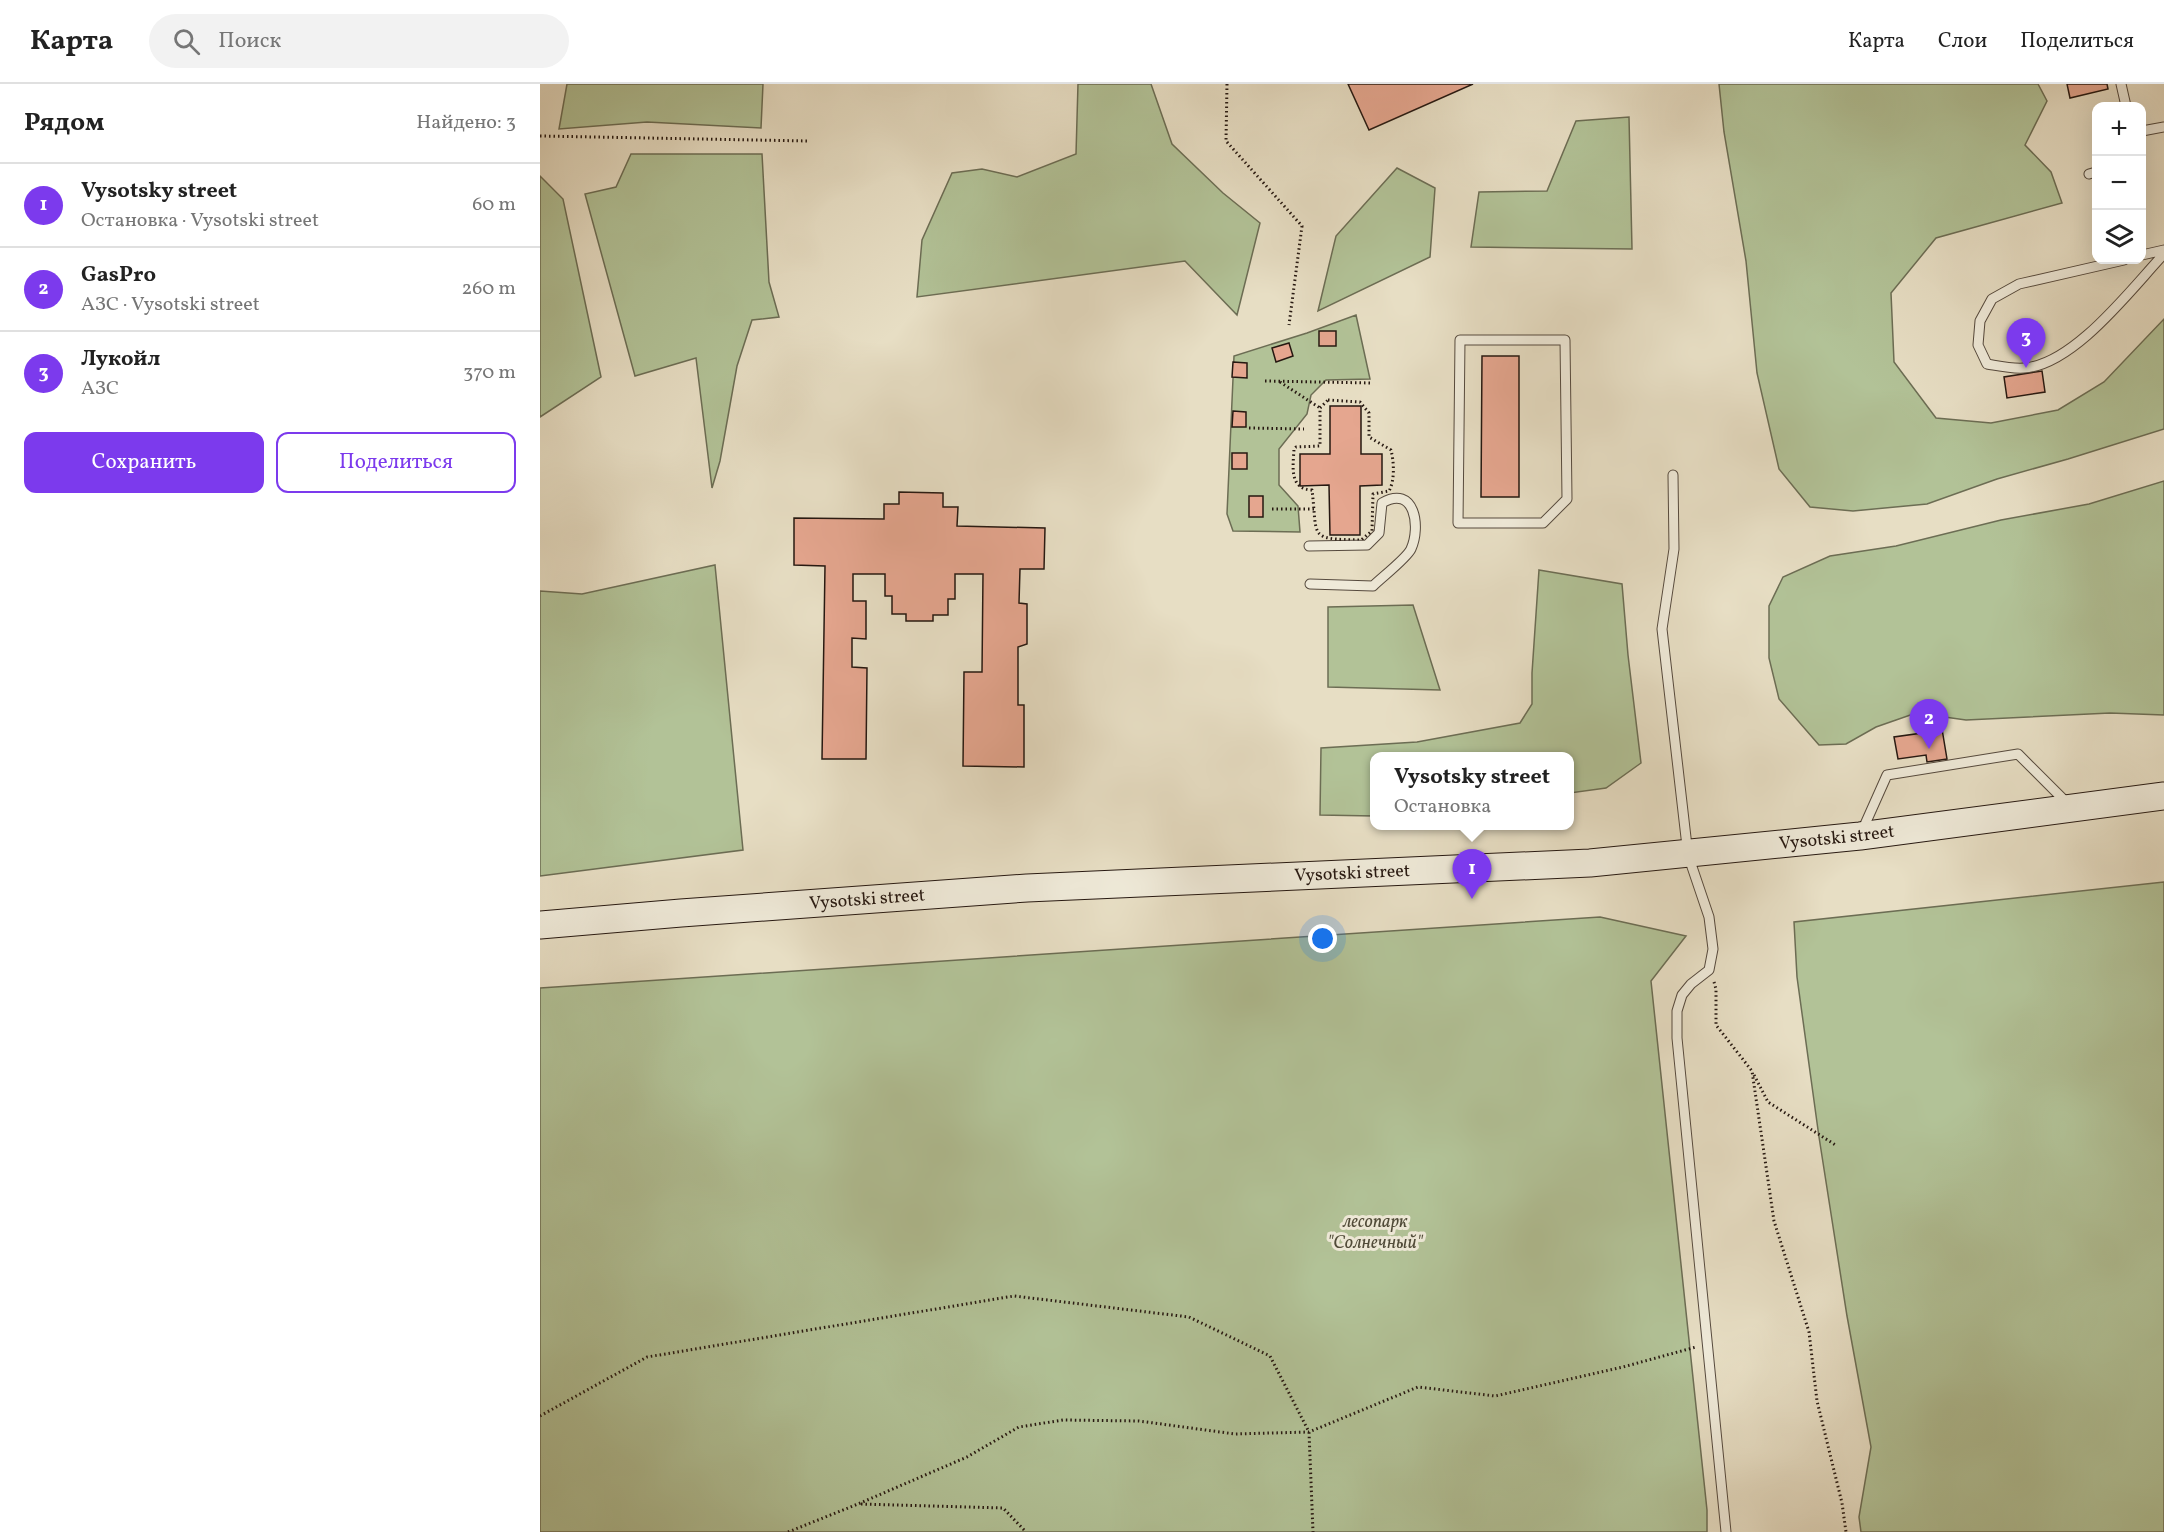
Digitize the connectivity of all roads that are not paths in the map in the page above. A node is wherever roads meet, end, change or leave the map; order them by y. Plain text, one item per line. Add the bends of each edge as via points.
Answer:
1 (2121, 84) edge
2 (2125, 102) edge
3 (2164, 127) edge
4 (2146, 130) edge
5 (2164, 252) edge
6 (2146, 254) edge
7 (2106, 264) edge
8 (1567, 472) joint
9 (1673, 475) dead end
10 (1309, 546) dead end
11 (1310, 584) dead end
12 (2164, 796) edge
13 (2074, 809) junction
14 (1860, 836) junction
15 (1688, 855) junction
16 (540, 925) edge
17 (1726, 1532) edge

1 - 2 lane
3 - 4 lane
5 - 6 lane
5 - 7 lane via 2095,329 2059,357 2026,368 1988,364 1978,345 1980,321 1992,299 2019,284
8 - 8 lane via 1565,340 1460,340 1458,523 1543,523 1567,499
9 - 15 lane via 1674,549 1662,629
10 - 11 lane via 1367,545 1379,533 1382,503 1399,499 1412,505 1411,551 1372,586
12 - 13 main road, Vysotski street
13 - 14 main road, Vysotski street
13 - 14 lane via 2018,754 1887,775
14 - 15 main road, Vysotski street
15 - 16 main road, Vysotski street via 1479,869 1027,888
15 - 17 lane via 1709,917 1713,950 1709,970 1682,995 1677,1011 1677,1038

